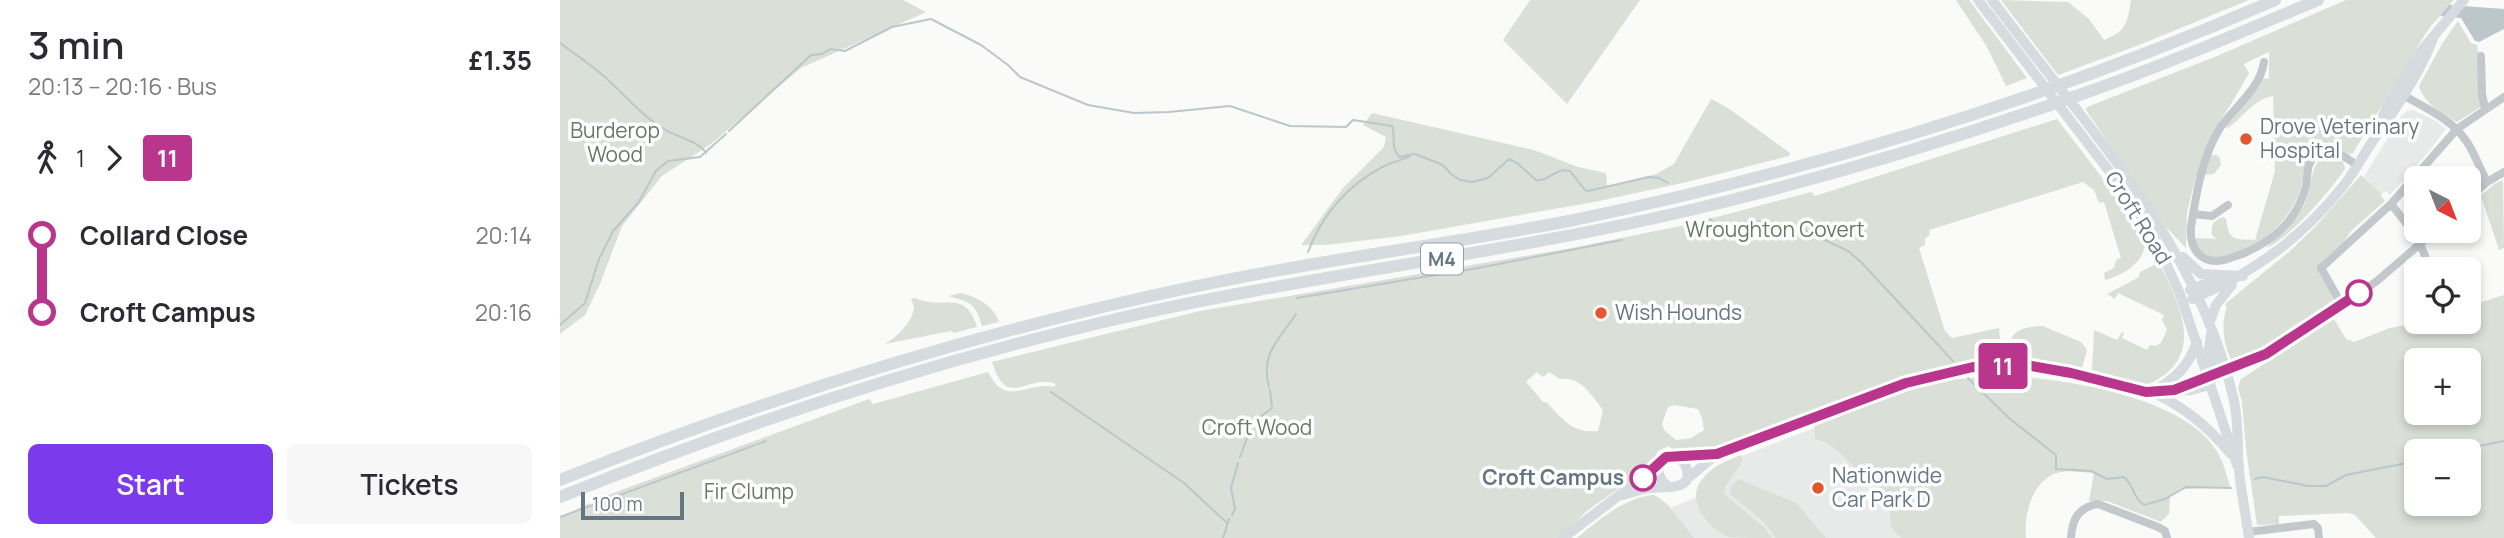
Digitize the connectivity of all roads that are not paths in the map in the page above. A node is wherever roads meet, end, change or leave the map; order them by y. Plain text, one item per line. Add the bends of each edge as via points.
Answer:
1 (1978, 0) edge
2 (1992, 0) edge
3 (2275, 0) edge
4 (2318, 0) edge
5 (2464, 0) edge
6 (2481, 55) dead end
7 (2264, 62) dead end
8 (2033, 63) junction
9 (2400, 93) junction
10 (2504, 97) edge
11 (2485, 108) junction
12 (2084, 129) junction
13 (2457, 129) junction
14 (2358, 166) junction
15 (2504, 172) edge
16 (2487, 182) junction
17 (2482, 186) edge
18 (2391, 204) junction
19 (2228, 205) dead end
20 (2193, 214) junction
21 (2171, 244) junction
22 (2421, 244) junction
23 (2426, 257) edge
24 (2225, 275) junction
25 (2243, 276) junction
26 (2196, 293) junction
27 (2182, 299) junction
28 (2210, 327) junction
29 (2196, 342) junction
30 (2226, 371) junction
31 (2210, 379) junction
32 (2151, 392) junction
33 (1717, 454) junction
34 (1679, 458) junction
35 (2236, 463) junction
36 (1659, 465) junction
37 (1687, 479) junction
38 (560, 480) edge
39 (1670, 487) junction
40 (1622, 495) junction
41 (560, 497) edge
42 (2248, 535) edge
43 (1563, 538) edge
44 (2071, 538) edge
45 (2167, 538) edge
46 (2319, 538) edge

1 - 8 main road, Croft Road
2 - 8 main road, Croft Road
3 - 38 highway, M4 via 2078,78 1843,154 1578,219 1284,269 1035,323 788,396
4 - 41 highway, M4 via 2081,94 1847,170 1608,229 1234,295 1041,338 819,402
5 - 9 main road
6 - 11 street
7 - 20 street, Croft Road via 2258,82 2216,137
8 - 12 main road, Croft Road
9 - 13 street
9 - 14 main road via 2395,113
10 - 11 street
11 - 13 street
12 - 21 main road, Croft Road via 2139,194
12 - 27 main road, Croft Road via 2163,253
13 - 16 street
13 - 18 street
14 - 20 street, Croft Road via 2334,151 2316,154 2299,205 2288,222 2261,246 2229,259 2209,260 2197,253 2191,235
14 - 25 main road via 2306,226
15 - 16 street
16 - 17 street
18 - 22 street
18 - 22 street via 2321,268 2342,305
19 - 20 street via 2212,216
21 - 24 main road via 2199,273
21 - 26 main road, Croft Road
22 - 23 street
24 - 25 main road
24 - 26 main road
25 - 26 main road
25 - 28 main road via 2221,297
26 - 27 main road
26 - 28 main road, Croft Road
27 - 29 main road, Croft Road
28 - 30 main road, Croft Road
28 - 31 main road via 2209,349 2215,366
29 - 31 main road, Croft Road
29 - 32 main road via 2180,373
30 - 31 main road
30 - 35 main road, Croft Road via 2238,420
31 - 32 main road
31 - 35 main road, Croft Road
32 - 33 main road via 2051,368 1994,361 1906,383
32 - 35 main road via 2199,420
33 - 34 main road
33 - 37 main road
34 - 36 main road via 1666,457
34 - 37 main road
35 - 42 main road, Croft Road
36 - 39 main road via 1661,479
36 - 40 main road
37 - 39 main road
39 - 40 main road
40 - 43 main road
42 - 46 street via 2314,524
44 - 45 street via 2077,514 2098,504 2158,527

